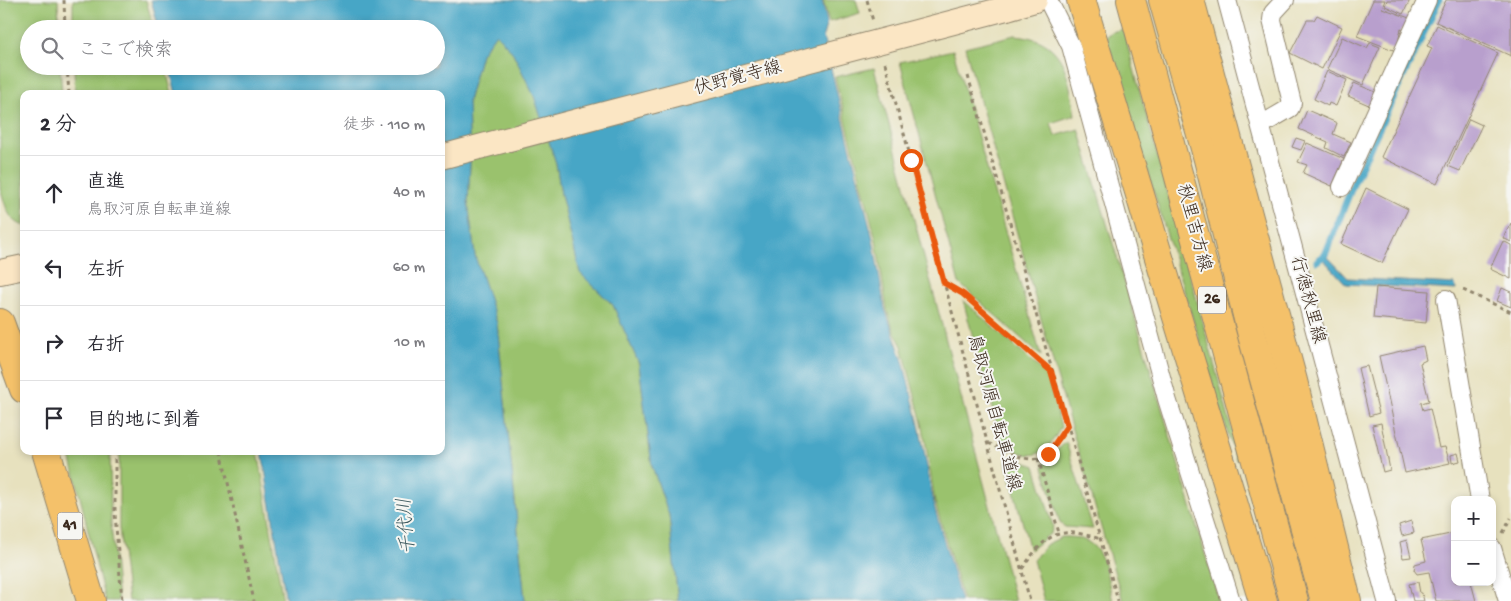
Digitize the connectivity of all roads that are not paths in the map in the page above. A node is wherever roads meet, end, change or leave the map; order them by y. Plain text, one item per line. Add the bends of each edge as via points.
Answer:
1 (1035, 0) edge
2 (1048, 0) edge
3 (1081, 0) edge
4 (1131, 0) edge
5 (1163, 0) edge
6 (1190, 0) edge
7 (1227, 0) edge
8 (1285, 0) edge
9 (1427, 0) edge
10 (1261, 125) junction
11 (445, 156) edge
12 (1342, 187) dead end
13 (20, 268) edge
14 (0, 272) edge
15 (1446, 299) dead end
16 (0, 323) edge
17 (20, 378) edge
18 (47, 455) edge
19 (1479, 496) edge
20 (1496, 561) edge
21 (91, 601) edge
22 (1231, 601) edge
23 (1263, 601) edge
24 (1294, 601) edge
25 (1325, 601) edge
26 (1347, 601) edge
27 (1387, 601) edge
28 (1508, 601) edge

1 - 11 main road, 伏野覚寺線, bridge
2 - 22 street via 1071,46 1162,380
3 - 23 main road
4 - 24 main road, 秋里吉方線 / 26
5 - 25 main road, 秋里吉方線 / 26
6 - 26 main road via 1293,381
7 - 10 street, 行徳秋里線
8 - 10 street via 1273,13 1272,20 1292,103 1290,108
9 - 12 street
10 - 27 street, 行徳秋里線
13 - 14 main road
15 - 19 street
16 - 17 main road
18 - 21 main road, 41
20 - 28 street

